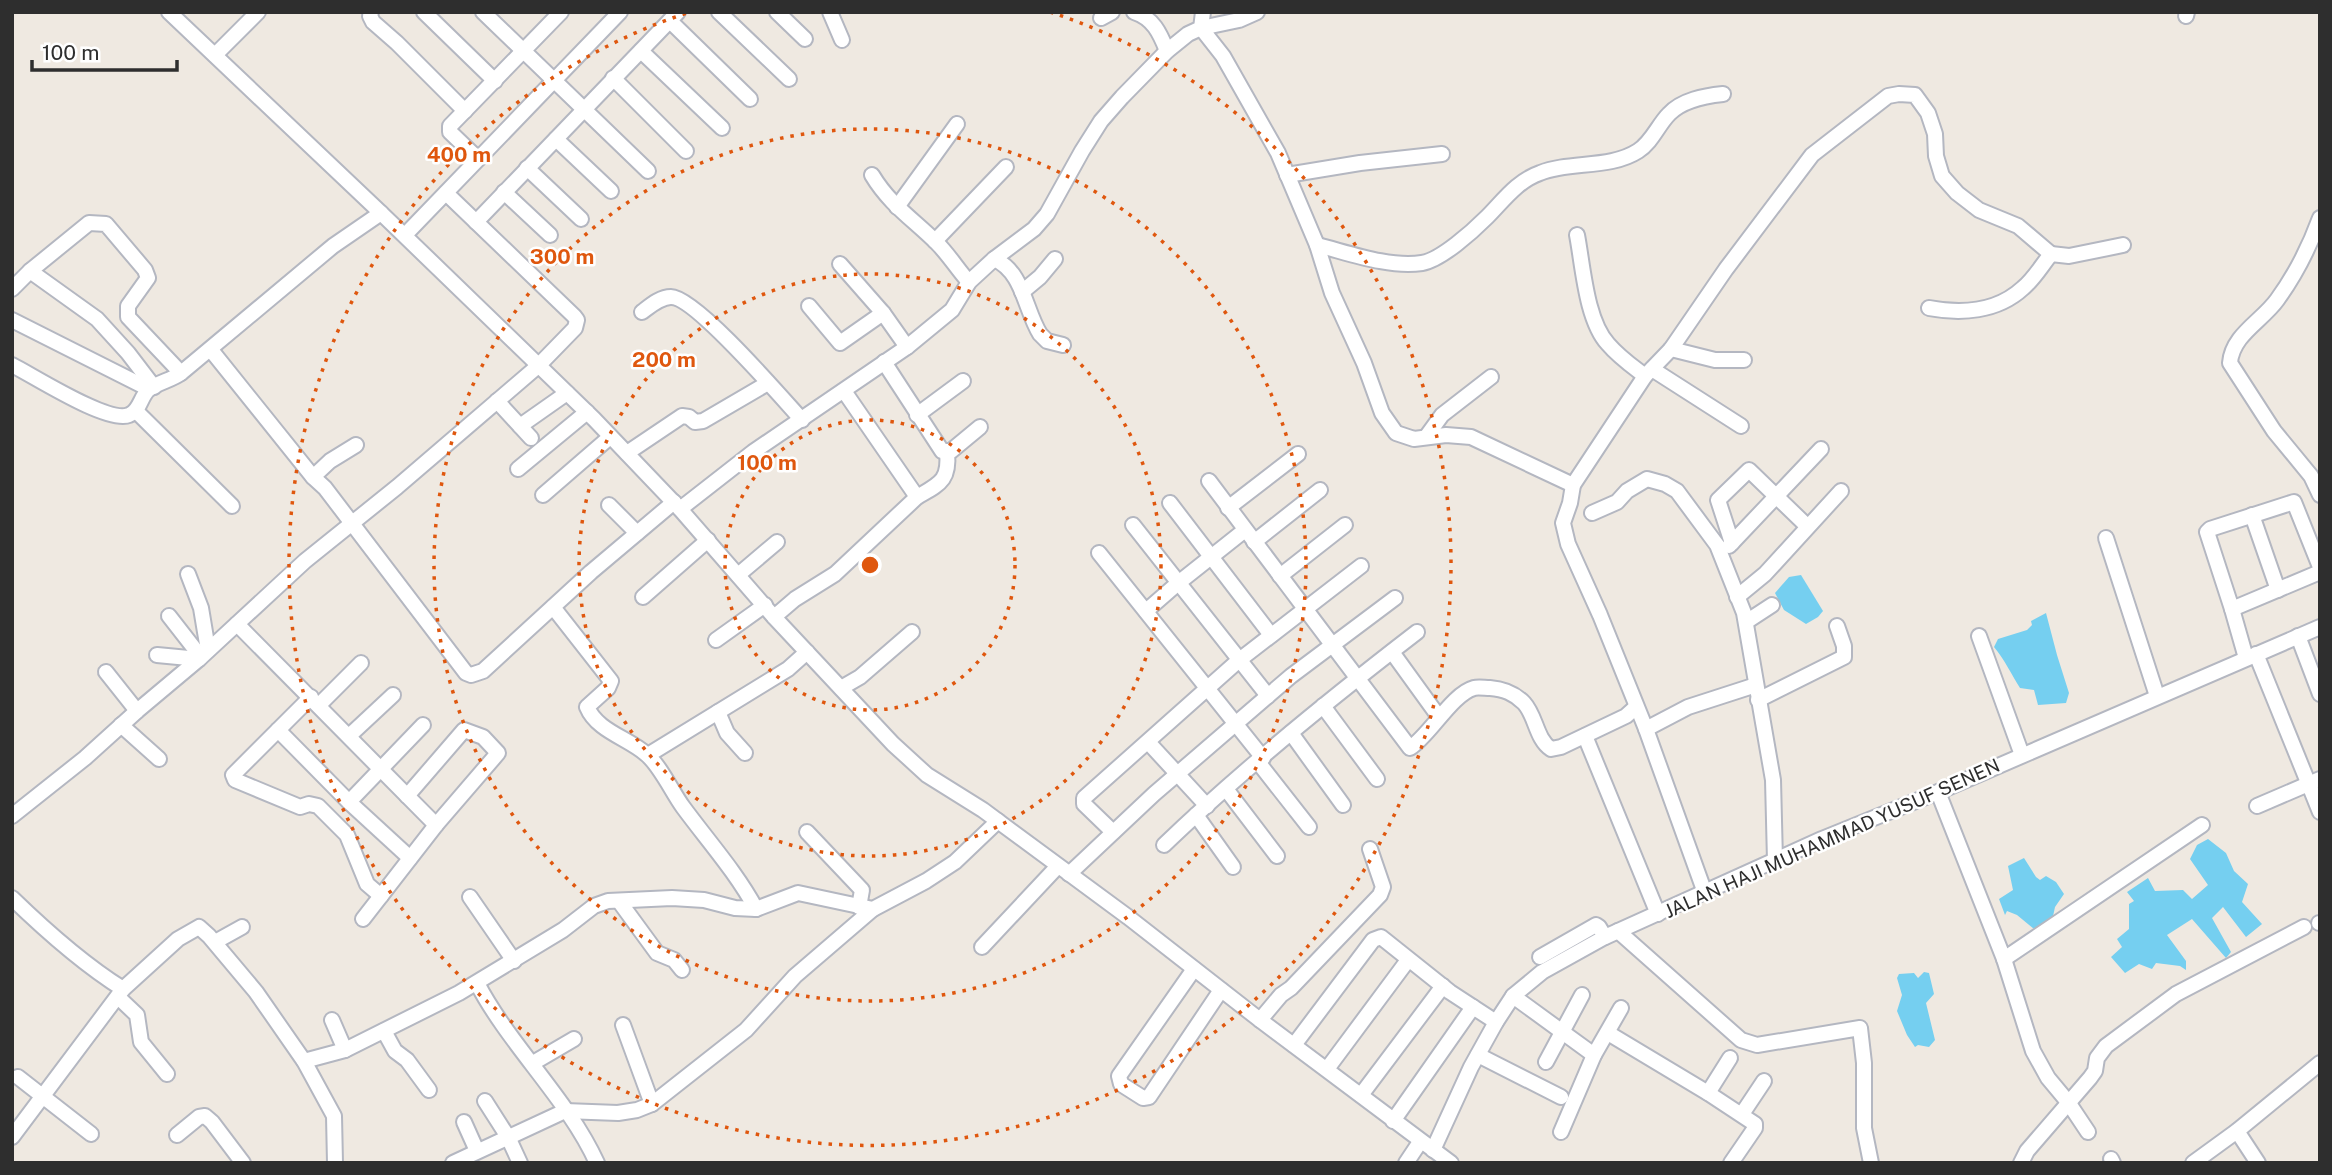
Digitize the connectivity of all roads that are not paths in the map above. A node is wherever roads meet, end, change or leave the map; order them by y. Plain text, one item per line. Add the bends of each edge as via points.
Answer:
1 (169, 12) edge
2 (258, 12) edge
3 (371, 12) edge
4 (424, 12) edge
5 (483, 12) edge
6 (620, 12) edge
7 (719, 12) edge
8 (777, 12) edge
9 (1133, 12) edge
10 (1203, 12) edge
11 (1257, 12) edge
12 (831, 13) edge
13 (552, 15) edge
14 (674, 17) edge
15 (1200, 28) junction
16 (805, 39) dead end
17 (842, 40) dead end
18 (523, 51) junction
19 (641, 51) junction
20 (1167, 51) junction
21 (215, 55) junction
22 (613, 78) junction
23 (789, 79) dead end
24 (554, 80) junction
25 (495, 81) junction
26 (1723, 94) dead end
27 (750, 99) dead end
28 (584, 110) junction
29 (465, 111) junction
30 (957, 124) dead end
31 (722, 128) dead end
32 (556, 139) junction
33 (686, 150) dead end
34 (1442, 154) dead end
35 (478, 159) junction
36 (1006, 167) dead end
37 (527, 168) junction
38 (648, 171) dead end
39 (872, 175) dead end
40 (1287, 175) junction
41 (611, 191) dead end
42 (505, 192) junction
43 (446, 193) junction
44 (897, 207) junction
45 (381, 213) junction
46 (2320, 218) edge
47 (581, 219) dead end
48 (475, 222) junction
49 (550, 234) dead end
50 (1577, 234) dead end
51 (405, 235) junction
52 (935, 241) junction
53 (1317, 245) junction
54 (2123, 245) dead end
55 (2051, 254) junction
56 (995, 258) junction
57 (1055, 259) dead end
58 (840, 264) dead end
59 (30, 271) junction
60 (969, 282) junction
61 (12, 289) edge
62 (1022, 292) junction
63 (809, 306) dead end
64 (1929, 308) dead end
65 (642, 312) dead end
66 (883, 313) junction
67 (12, 320) edge
68 (1063, 345) dead end
69 (907, 347) junction
70 (1671, 349) junction
71 (211, 350) junction
72 (1744, 360) dead end
73 (884, 362) junction
74 (12, 365) edge
75 (538, 366) junction
76 (181, 373) junction
77 (1649, 373) junction
78 (1491, 377) dead end
79 (963, 381) dead end
80 (768, 383) junction
81 (151, 388) junction
82 (844, 391) junction
83 (567, 393) junction
84 (497, 401) junction
85 (136, 411) junction
86 (587, 412) junction
87 (917, 415) junction
88 (802, 420) junction
89 (520, 426) junction
90 (1741, 426) dead end
91 (979, 428) dead end
92 (610, 437) junction
93 (1426, 437) junction
94 (531, 438) dead end
95 (356, 445) dead end
96 (1821, 449) dead end
97 (947, 452) junction
98 (627, 453) junction
99 (1298, 454) dead end
100 (518, 469) dead end
101 (313, 477) junction
102 (1209, 481) dead end
103 (1573, 485) junction
104 (1320, 490) dead end
105 (1841, 491) dead end
106 (543, 495) dead end
107 (1777, 495) junction
108 (2320, 495) edge
109 (917, 497) junction
110 (1170, 503) dead end
111 (609, 505) dead end
112 (677, 505) junction
113 (232, 506) dead end
114 (1228, 508) junction
115 (1592, 513) dead end
116 (2252, 515) junction
117 (352, 524) junction
118 (1133, 525) dead end
119 (1345, 525) dead end
120 (1807, 526) junction
121 (636, 533) junction
122 (1249, 536) junction
123 (2106, 538) dead end
124 (708, 540) junction
125 (777, 542) dead end
126 (1732, 542) junction
127 (1099, 553) dead end
128 (1721, 555) junction
129 (1210, 557) junction
130 (1362, 566) dead end
131 (2320, 567) edge
132 (2320, 572) edge
133 (188, 574) dead end
134 (738, 575) junction
135 (1280, 576) junction
136 (1177, 584) junction
137 (2278, 590) junction
138 (643, 597) dead end
139 (1395, 597) dead end
140 (1737, 597) junction
141 (1772, 605) dead end
142 (554, 607) junction
143 (2232, 609) junction
144 (769, 611) junction
145 (1146, 611) junction
146 (1306, 611) junction
147 (169, 617) dead end
148 (1746, 622) junction
149 (237, 624) junction
150 (1837, 626) dead end
151 (2320, 627) edge
152 (912, 632) dead end
153 (1417, 632) dead end
154 (1271, 635) junction
155 (1979, 636) dead end
156 (2298, 636) junction
157 (716, 640) dead end
158 (1332, 645) junction
159 (807, 652) junction
160 (1392, 652) junction
161 (157, 655) dead end
162 (203, 655) junction
163 (2251, 656) junction
164 (1238, 661) junction
165 (361, 663) dead end
166 (106, 672) dead end
167 (1357, 678) junction
168 (841, 688) junction
169 (1205, 688) junction
170 (1757, 693) junction
171 (2320, 694) edge
172 (393, 695) dead end
173 (1268, 696) junction
174 (2157, 696) junction
175 (315, 701) junction
176 (1323, 706) junction
177 (1636, 707) junction
178 (136, 711) junction
179 (718, 712) junction
180 (1439, 717) junction
181 (121, 724) junction
182 (1235, 724) junction
183 (423, 726) dead end
184 (1646, 729) junction
185 (278, 730) junction
186 (1291, 733) junction
187 (349, 736) junction
188 (1585, 736) junction
189 (1148, 742) junction
190 (745, 753) dead end
191 (648, 755) junction
192 (2022, 755) junction
193 (159, 759) dead end
194 (1260, 760) junction
195 (381, 769) junction
196 (1178, 773) junction
197 (1377, 779) dead end
198 (2314, 782) edge
199 (1226, 789) junction
200 (1938, 793) junction
201 (407, 796) junction
202 (349, 802) junction
203 (1343, 805) dead end
204 (2257, 806) dead end
205 (1202, 810) junction
206 (2320, 812) edge
207 (12, 816) edge
208 (998, 821) junction
209 (436, 825) junction
210 (2202, 825) dead end
211 (1309, 827) dead end
212 (807, 832) dead end
213 (1113, 832) junction
214 (1164, 845) dead end
215 (1370, 849) dead end
216 (1277, 856) dead end
217 (410, 858) junction
218 (1776, 861) junction
219 (1234, 867) dead end
220 (1064, 870) junction
221 (1705, 892) junction
222 (381, 896) junction
223 (470, 897) dead end
224 (12, 898) edge
225 (619, 901) junction
226 (866, 908) junction
227 (756, 909) junction
228 (1658, 914) junction
229 (363, 919) dead end
230 (242, 927) dead end
231 (2304, 927) dead end
232 (1612, 934) junction
233 (215, 942) junction
234 (982, 947) dead end
235 (1540, 957) dead end
236 (1408, 960) junction
237 (2004, 960) junction
238 (514, 961) junction
239 (1194, 969) junction
240 (682, 970) dead end
241 (477, 983) junction
242 (1443, 986) junction
243 (1221, 990) junction
244 (120, 993) junction
245 (1582, 995) dead end
246 (1513, 996) junction
247 (1474, 1007) junction
248 (1621, 1008) dead end
249 (332, 1020) dead end
250 (1260, 1020) junction
251 (1496, 1022) junction
252 (624, 1025) dead end
253 (384, 1031) junction
254 (1562, 1031) junction
255 (1608, 1033) junction
256 (574, 1040) dead end
257 (1294, 1045) junction
258 (345, 1050) junction
259 (1478, 1055) junction
260 (1594, 1055) junction
261 (1730, 1058) dead end
262 (304, 1061) junction
263 (1546, 1062) dead end
264 (533, 1063) junction
265 (2320, 1063) edge
266 (1327, 1069) junction
267 (167, 1074) dead end
268 (18, 1077) dead end
269 (1764, 1081) dead end
270 (429, 1090) dead end
271 (1708, 1093) junction
272 (1361, 1095) junction
273 (44, 1096) junction
274 (1561, 1097) dead end
275 (485, 1101) dead end
276 (2068, 1102) junction
277 (652, 1104) junction
278 (565, 1111) junction
279 (1742, 1114) junction
280 (1394, 1121) junction
281 (464, 1122) dead end
282 (15, 1127) edge
283 (2237, 1131) junction
284 (1561, 1132) dead end
285 (2088, 1132) dead end
286 (91, 1134) dead end
287 (177, 1135) dead end
288 (508, 1137) junction
289 (1420, 1142) junction
290 (1433, 1150) junction
291 (477, 1151) junction
292 (243, 1163) edge
293 (335, 1163) edge
294 (453, 1163) edge
295 (520, 1163) edge
296 (597, 1163) edge
297 (1406, 1163) edge
298 (1451, 1163) edge
299 (1731, 1163) edge
300 (1871, 1163) edge
301 (2021, 1163) edge
302 (2193, 1163) edge
303 (2258, 1163) edge

1 - 21 street
2 - 21 street
3 - 29 street via 373,22
4 - 25 street
5 - 18 street
6 - 24 street
7 - 23 street
8 - 16 street
9 - 20 street via 1151,22
10 - 15 street
11 - 15 street
12 - 17 street
13 - 18 street
14 - 19 street
14 - 27 street
15 - 20 street
15 - 40 street via 1223,56 1261,120
18 - 24 street
18 - 25 street
19 - 22 street
19 - 31 street
20 - 56 street via 1101,121 1047,214
21 - 45 street
22 - 28 street
22 - 33 street
24 - 28 street
24 - 35 street
25 - 29 street
26 - 53 street via 1691,100 1670,113 1650,140 1622,158 1540,173 1525,181 1455,246 1424,263 1393,263
28 - 32 street
28 - 38 street
29 - 35 street via 449,128
30 - 44 street
32 - 37 street
32 - 41 street
34 - 40 street
35 - 43 street
36 - 52 street
37 - 42 street
37 - 47 street
39 - 44 street
40 - 53 street
42 - 48 street
42 - 49 street
43 - 48 street
43 - 51 street
44 - 52 street
45 - 51 street
45 - 71 street via 333,246
46 - 108 street via 2308,252 2278,299 2241,335 2230,363
48 - 75 street via 577,320 575,328
50 - 77 street via 1597,329 1606,343
51 - 75 street
52 - 60 street
53 - 93 street via 1382,413 1396,433 1414,439
54 - 55 street via 2069,256
55 - 64 street via 2024,288 2007,300 1968,312
55 - 70 street via 2018,226 1979,210 1957,193 1942,176 1935,134 1919,99 1910,94 1888,96 1812,155
56 - 60 street
56 - 62 street via 1012,273
57 - 62 street
58 - 66 street
59 - 61 street
59 - 76 street via 89,223 106,224 148,278 128,306 128,317
59 - 81 street via 97,318 128,352
60 - 69 street via 952,310
62 - 68 street via 1041,334 1047,341
63 - 66 street via 840,343
65 - 80 street via 659,300 681,299
66 - 69 street
67 - 81 street
69 - 73 street
70 - 72 street via 1715,360
70 - 77 street
71 - 76 street
71 - 101 street
73 - 82 street
73 - 87 street
74 - 85 street via 107,414 123,417
75 - 83 street
75 - 84 street
76 - 81 street
77 - 90 street
77 - 103 street
78 - 93 street via 1442,415
79 - 87 street
80 - 88 street
80 - 98 street via 703,421 682,416
81 - 85 street
82 - 88 street
82 - 109 street
83 - 86 street
83 - 89 street
84 - 89 street
84 - 117 street
85 - 113 street
86 - 92 street
86 - 100 street
87 - 97 street
88 - 112 street
89 - 94 street
91 - 97 street
92 - 98 street
92 - 106 street
93 - 103 street via 1471,438
95 - 101 street
96 - 107 street
97 - 109 street via 945,476
98 - 112 street
99 - 114 street
101 - 117 street
102 - 114 street
103 - 177 street via 1564,530
104 - 122 street
105 - 120 street
107 - 120 street
107 - 126 street
107 - 126 street via 1749,470 1718,500
109 - 144 street via 835,575
110 - 129 street
111 - 121 street
112 - 121 street
112 - 124 street
114 - 122 street
115 - 128 street via 1647,479 1665,484 1677,491
116 - 131 street via 2294,502
116 - 137 street
116 - 143 street via 2207,532
117 - 142 street via 471,676 483,671
117 - 149 street
118 - 136 street
119 - 135 street
120 - 140 street via 1765,574
121 - 142 street
122 - 129 street
122 - 135 street
123 - 174 street
124 - 134 street
124 - 138 street
125 - 134 street
126 - 128 street
127 - 145 street
128 - 140 street
129 - 136 street
129 - 154 street
130 - 146 street
132 - 137 street
133 - 162 street via 201,608
134 - 144 street
135 - 146 street
136 - 145 street
136 - 164 street
137 - 143 street
139 - 158 street
140 - 148 street
141 - 148 street
142 - 191 street via 611,681 588,710 604,727
143 - 163 street
144 - 157 street
144 - 159 street
145 - 169 street
146 - 154 street
146 - 158 street
147 - 162 street
148 - 170 street
149 - 162 street
149 - 175 street
150 - 170 street via 1844,657
151 - 156 street, JALAN HAJI MUHAMMAD YUSUF SENEN
152 - 168 street
153 - 160 street
154 - 164 street
155 - 192 street
156 - 163 street, JALAN HAJI MUHAMMAD YUSUF SENEN
156 - 171 street
158 - 167 street
158 - 173 street
159 - 168 street
159 - 179 street
160 - 167 street
160 - 180 street
161 - 162 street
162 - 178 street
163 - 174 street, JALAN HAJI MUHAMMAD YUSUF SENEN
163 - 198 street
164 - 169 street
164 - 173 street
165 - 175 street
166 - 178 street
167 - 176 street
167 - 180 street via 1410,748
168 - 208 street via 928,775
169 - 182 street
169 - 189 street
170 - 184 street via 1688,707
170 - 218 street via 1773,780
172 - 187 street
173 - 182 street
174 - 192 street, JALAN HAJI MUHAMMAD YUSUF SENEN
175 - 185 street
175 - 187 street
176 - 186 street
176 - 197 street
177 - 184 street
177 - 188 street
178 - 181 street
179 - 190 street via 727,733
179 - 191 street
180 - 188 street via 1474,688 1500,689 1517,695 1530,709 1548,748
181 - 193 street
181 - 207 street
182 - 194 street
182 - 196 street
183 - 195 street
184 - 221 street
185 - 202 street
185 - 222 street via 233,775 235,780 300,807 318,806 347,835 367,884
186 - 194 street
186 - 203 street
187 - 195 street
188 - 228 street
189 - 196 street
189 - 213 street via 1084,798 1084,804
191 - 227 street
192 - 200 street, JALAN HAJI MUHAMMAD YUSUF SENEN
194 - 199 street
194 - 211 street
195 - 201 street
195 - 202 street
196 - 205 street
196 - 213 street
198 - 204 street
198 - 206 street
199 - 205 street
199 - 216 street
200 - 218 street, JALAN HAJI MUHAMMAD YUSUF SENEN
200 - 237 street
201 - 209 street
201 - 209 street via 464,730 483,737 498,753
202 - 217 street
205 - 214 street
205 - 219 street
208 - 220 street
208 - 226 street via 955,862 926,881
209 - 217 street
210 - 237 street
212 - 226 street via 862,890
213 - 220 street
215 - 250 street via 1383,887 1380,895
217 - 222 street
218 - 221 street, JALAN HAJI MUHAMMAD YUSUF SENEN
220 - 234 street
220 - 239 street
221 - 228 street, JALAN HAJI MUHAMMAD YUSUF SENEN
222 - 229 street
223 - 238 street
224 - 244 street
225 - 227 street via 672,898
225 - 238 street via 594,906
225 - 240 street via 657,953 674,960
226 - 227 street via 798,893
226 - 277 street via 794,975 746,1030
228 - 232 street, JALAN HAJI MUHAMMAD YUSUF SENEN
230 - 233 street
231 - 276 street via 2176,994 2106,1046 2095,1071
232 - 235 street via 1596,925
232 - 246 street, JALAN HAJI MUHAMMAD YUSUF SENEN via 1530,979
232 - 300 street via 1748,1044 1860,1028 1864,1128
233 - 244 street via 202,928 195,928
233 - 262 street
236 - 242 street
236 - 257 street via 1381,937 1375,939
236 - 266 street
237 - 276 street via 2040,1067
238 - 241 street
239 - 243 street
239 - 243 street via 1119,1076 1121,1084 1149,1097
241 - 253 street
241 - 264 street
242 - 247 street
242 - 272 street
243 - 250 street
244 - 267 street via 137,1015 141,1042
244 - 273 street
245 - 254 street
246 - 251 street, JALAN HAJI MUHAMMAD YUSUF SENEN
246 - 254 street
247 - 251 street
247 - 280 street
248 - 255 street
249 - 258 street
250 - 257 street
251 - 259 street, JALAN HAJI MUHAMMAD YUSUF SENEN
252 - 277 street
253 - 258 street
253 - 270 street
254 - 260 street
254 - 263 street
255 - 260 street
255 - 271 street
256 - 264 street
257 - 266 street
258 - 262 street
259 - 274 street
259 - 290 street, JALAN HAJI MUHAMMAD YUSUF SENEN
260 - 284 street
261 - 271 street
262 - 293 street via 334,1116
264 - 278 street
265 - 283 street
266 - 272 street
268 - 273 street
269 - 279 street
271 - 279 street
272 - 280 street
273 - 282 street
273 - 286 street
275 - 288 street
276 - 285 street
276 - 301 street
277 - 278 street via 618,1113
278 - 288 street
278 - 296 street
279 - 299 street via 1755,1128
280 - 289 street
281 - 291 street
283 - 302 street
283 - 303 street
287 - 292 street via 205,1116
288 - 291 street
288 - 295 street
289 - 290 street
289 - 297 street
290 - 298 street
291 - 294 street

